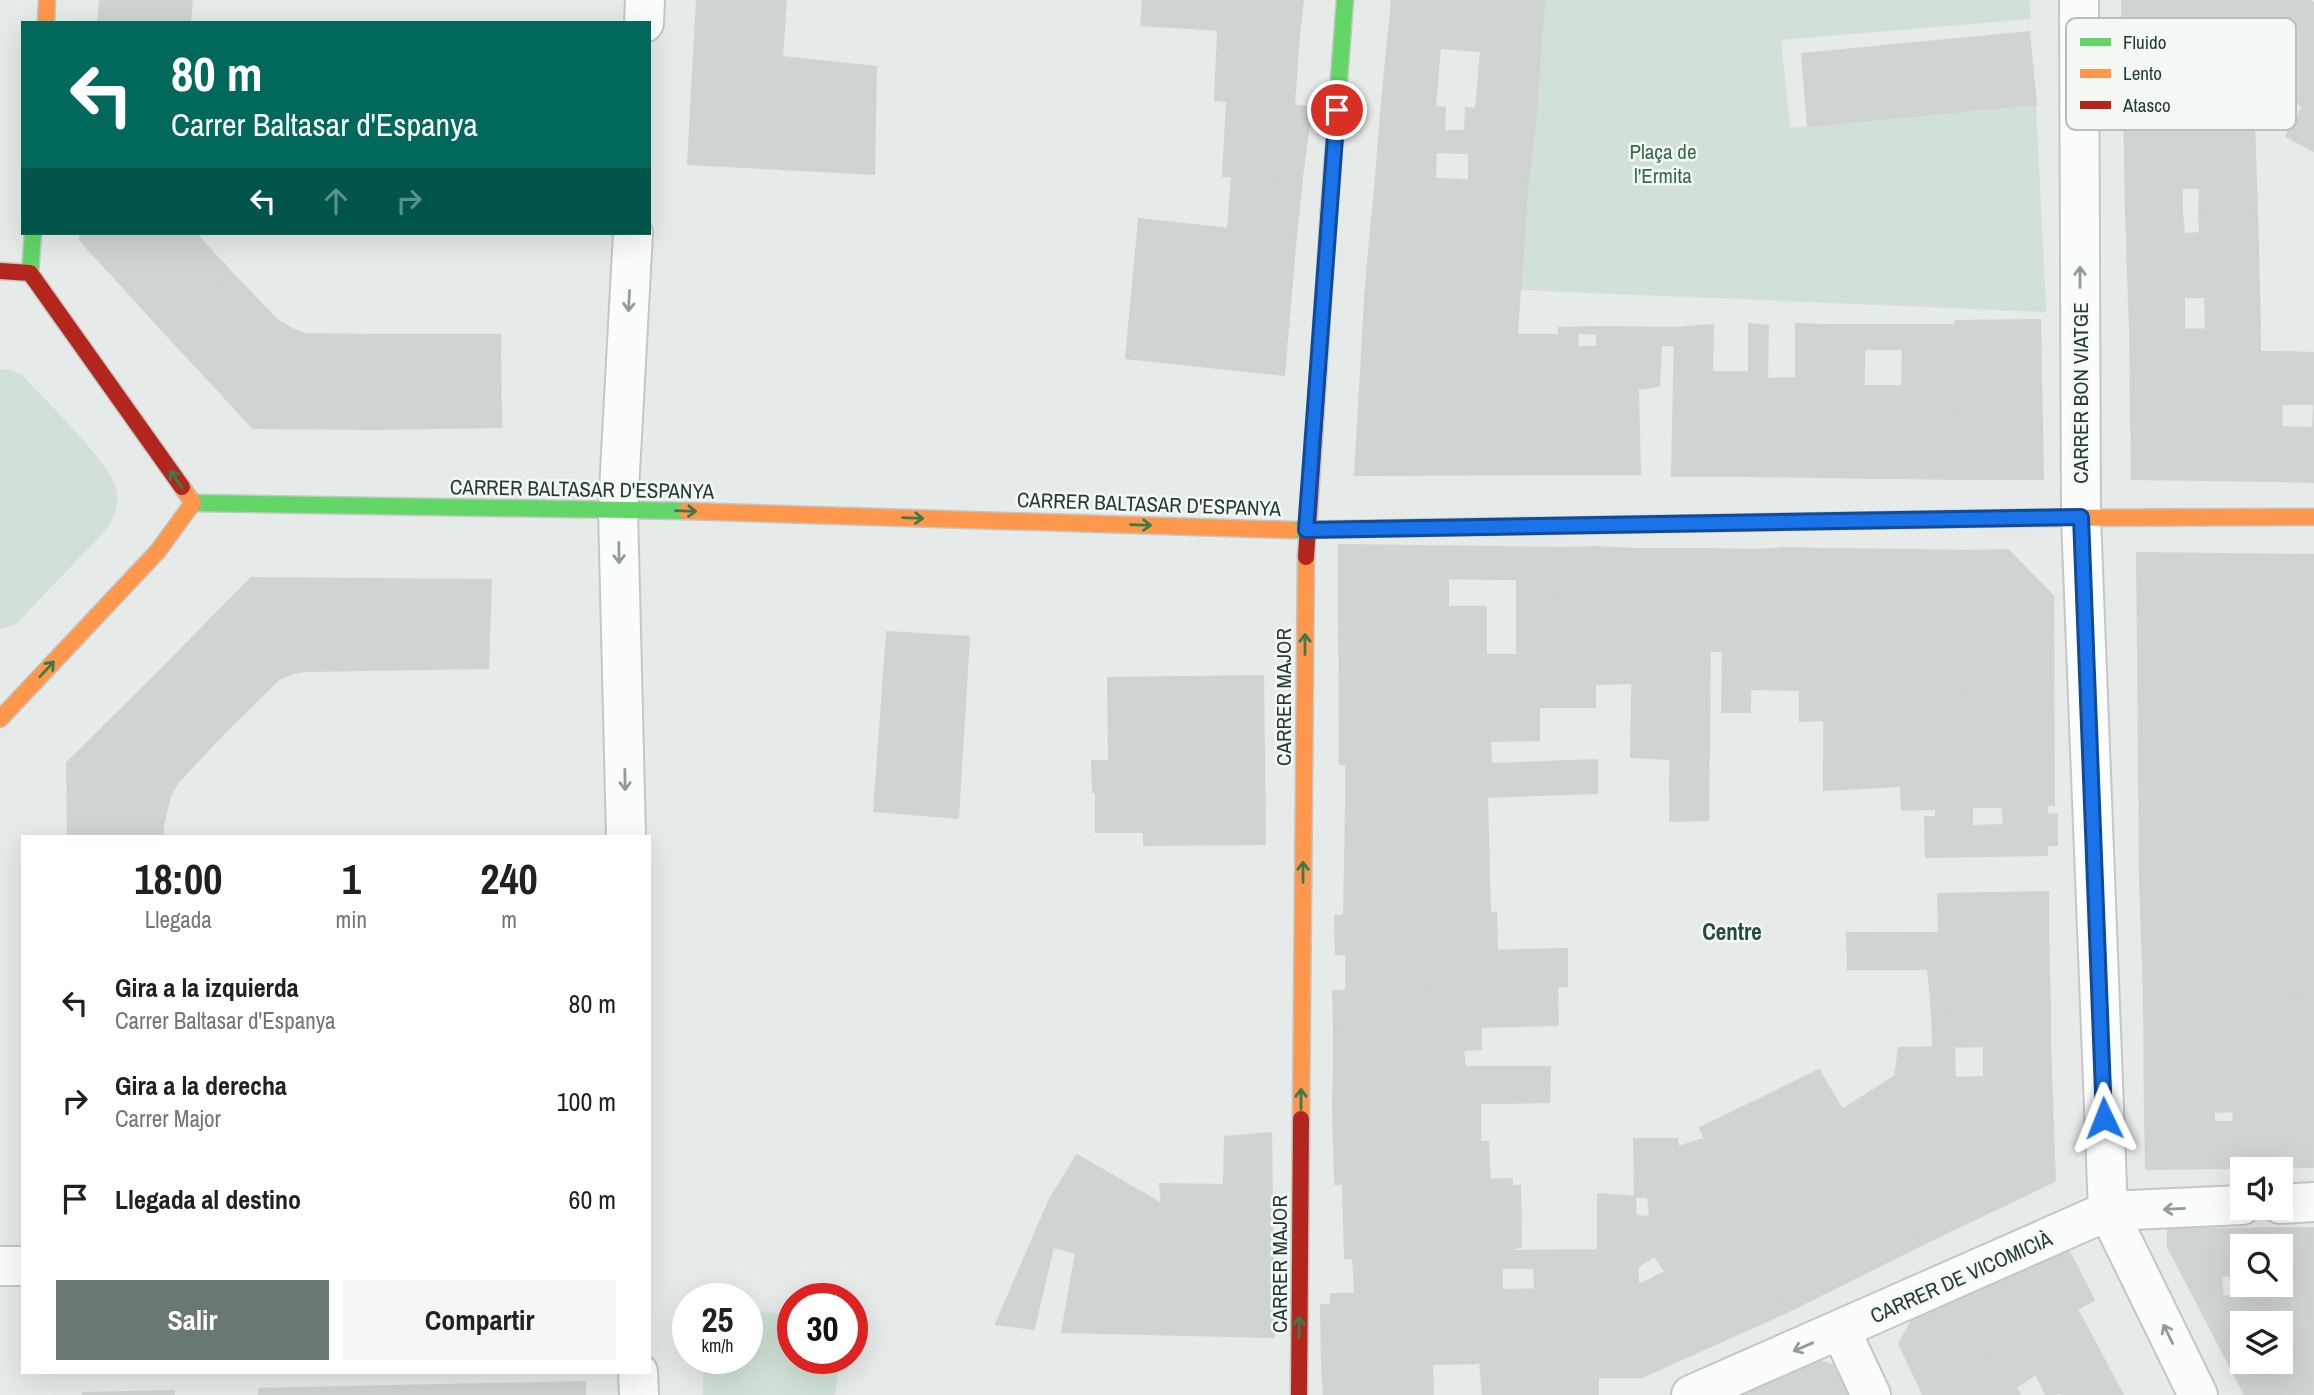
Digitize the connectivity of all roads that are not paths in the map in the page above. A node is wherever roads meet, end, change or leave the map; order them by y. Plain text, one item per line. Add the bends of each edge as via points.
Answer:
1 (47, 0) edge
2 (645, 0) edge
3 (1345, 0) edge
4 (2079, 0) edge
5 (2079, 18) edge
6 (46, 21) edge
7 (644, 21) edge
8 (2080, 130) edge
9 (33, 235) edge
10 (633, 235) edge
11 (0, 271) edge
12 (30, 273) junction
13 (194, 503) junction
14 (618, 509) junction
15 (2081, 517) junction
16 (2314, 517) edge
17 (1306, 530) junction
18 (0, 719) edge
19 (626, 835) edge
20 (2314, 1202) edge
21 (2293, 1203) edge
22 (2230, 1206) edge
23 (2108, 1211) junction
24 (0, 1266) edge
25 (21, 1266) edge
26 (1841, 1331) junction
27 (638, 1374) edge
28 (639, 1395) edge
29 (1299, 1395) edge
30 (1691, 1395) edge
31 (1871, 1395) edge
32 (2198, 1395) edge

1 - 6 street
2 - 7 street
3 - 17 street, CARRER MAJOR
5 -> 4 street, CARRER BON VIATGE
15 -> 8 street, CARRER BON VIATGE
9 - 12 street
10 -> 14 street
11 - 12 street
13 -> 12 street
13 - 14 street, CARRER BALTASAR D'ESPANYA
18 -> 13 street via 158,551
14 -> 17 street, CARRER BALTASAR D'ESPANYA
14 -> 19 street
15 - 16 street, CARRER BALTASAR D'ESPANYA
15 - 17 street, CARRER BALTASAR D'ESPANYA
15 - 23 street, CARRER BON VIATGE
29 -> 17 street, CARRER MAJOR
20 - 21 street
22 -> 23 street, CARRER DE VICOMICIÀ
23 - 26 street, CARRER DE VICOMICIÀ
32 -> 23 street, CARRER BON VIATGE
24 - 25 street
26 -> 30 street, CARRER DE VICOMICIÀ
26 - 31 street
27 - 28 street

